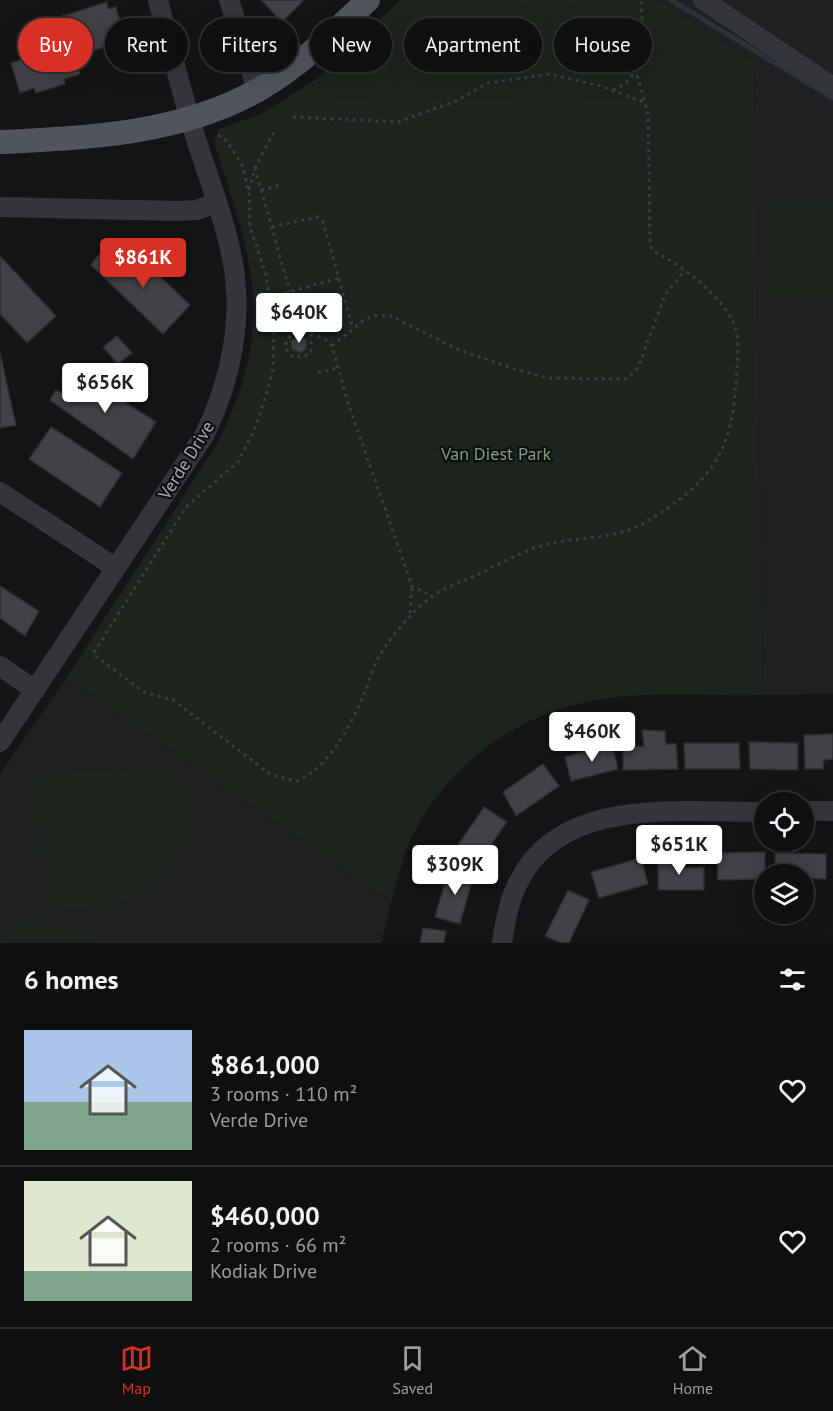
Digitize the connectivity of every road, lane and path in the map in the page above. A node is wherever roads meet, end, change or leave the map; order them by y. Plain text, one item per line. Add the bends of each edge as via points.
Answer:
1 (158, 0) edge
2 (229, 0) edge
3 (368, 0) edge
4 (641, 0) edge
5 (711, 2) edge
6 (642, 18) edge
7 (635, 72) edge
8 (636, 72) edge
9 (833, 87) edge
10 (257, 90) junction
11 (613, 90) junction
12 (644, 102) junction
13 (293, 117) dead end
14 (189, 118) junction
15 (275, 130) dead end
16 (0, 142) edge
17 (255, 168) junction
18 (279, 185) dead end
19 (261, 190) junction
20 (249, 192) dead end
21 (216, 203) junction
22 (0, 207) edge
23 (272, 227) junction
24 (685, 270) junction
25 (339, 278) junction
26 (290, 292) junction
27 (270, 297) dead end
28 (274, 327) dead end
29 (353, 328) junction
30 (295, 329) junction
31 (311, 335) junction
32 (332, 346) junction
33 (338, 368) junction
34 (318, 373) dead end
35 (0, 492) edge
36 (116, 568) junction
37 (412, 586) junction
38 (432, 596) junction
39 (410, 615) junction
40 (93, 654) dead end
41 (0, 666) edge
42 (35, 690) junction
43 (0, 742) edge
44 (814, 811) edge
45 (833, 811) edge
46 (754, 812) edge
47 (502, 943) edge

1 - 14 street, Verde Drive
2 - 10 street
3 - 10 main road via 315,50
4 - 6 path
5 - 9 street
7 - 11 path
8 - 12 path
10 - 14 main road
11 - 12 path
11 - 13 path via 550,74 488,83 428,113 398,122
12 - 24 path via 648,114 651,244 653,251
14 - 16 main road via 95,136
14 - 21 street, Verde Drive
15 - 17 path
17 - 19 path
17 - 20 path
18 - 19 path
19 - 23 path
21 - 22 street via 178,211
21 - 36 street, Verde Drive via 232,257 236,288 227,378 205,434
23 - 25 path via 317,217 323,222
23 - 26 path
24 - 29 path via 665,295 638,369 626,379 548,378 459,350 388,315 372,316
24 - 38 path via 716,299 735,326 738,341 735,398 727,441 718,461 687,495 626,531 539,547
25 - 26 path
25 - 29 path
26 - 27 path
28 - 30 path
29 - 32 path
30 - 31 path
30 - 31 path via 285,345 293,357 311,351
31 - 32 path via 324,338
32 - 33 path
33 - 34 path
33 - 37 path
35 - 36 street
36 - 42 street, Verde Drive
37 - 38 path
37 - 39 path
38 - 39 path
39 - 40 path via 380,654 363,697 336,745 317,769 297,781 271,775 173,700 144,692
41 - 42 street
42 - 43 street, Verde Drive
44 - 45 street
46 - 47 street via 628,813 574,827 535,859 518,884 508,908

